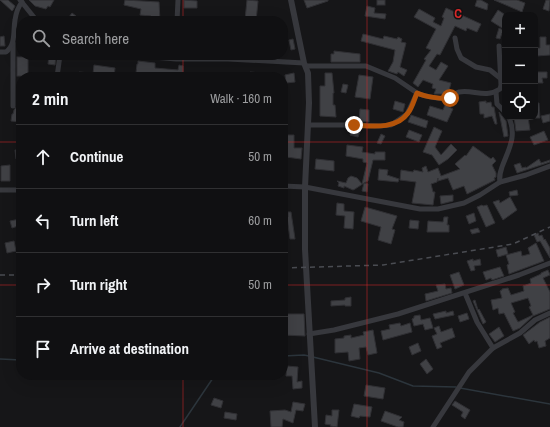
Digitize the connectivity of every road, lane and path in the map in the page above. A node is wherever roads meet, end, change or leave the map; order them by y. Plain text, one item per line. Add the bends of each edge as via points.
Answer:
1 (178, 0) edge
2 (291, 0) edge
3 (21, 1) edge
4 (33, 16) edge
5 (177, 16) edge
6 (455, 38) dead end
7 (12, 43) junction
8 (499, 46) dead end
9 (0, 52) edge
10 (59, 60) edge
11 (241, 60) edge
12 (305, 65) junction
13 (58, 72) edge
14 (500, 78) junction
15 (496, 92) junction
16 (417, 93) junction
17 (13, 106) dead end
18 (502, 109) edge
19 (510, 120) edge
20 (308, 125) junction
21 (550, 166) edge
22 (500, 182) junction
23 (288, 186) edge
24 (305, 187) junction
25 (0, 190) edge
26 (16, 190) edge
27 (550, 263) edge
28 (464, 293) junction
29 (550, 313) edge
30 (309, 334) junction
31 (493, 348) junction
32 (314, 427) edge
33 (433, 427) edge

1 - 5 street
2 - 12 street
3 - 4 street
3 - 7 street
6 - 14 street via 461,58 476,67 490,70
7 - 9 street via 6,52
7 - 17 street
8 - 14 street
10 - 13 street
11 - 12 street
12 - 16 street via 366,66 395,78
12 - 20 street via 309,103
14 - 15 street via 500,89
15 - 16 street via 460,92 443,99
15 - 18 street via 496,104
16 - 20 street via 407,114 391,125
19 - 22 street via 512,142 499,176
20 - 24 street
21 - 22 street
22 - 24 street via 464,203 438,209 420,209
23 - 24 street
24 - 30 street
25 - 26 street
27 - 28 street
28 - 30 street via 398,314
28 - 31 street via 477,322
29 - 31 street
30 - 32 street
31 - 33 street via 469,372

